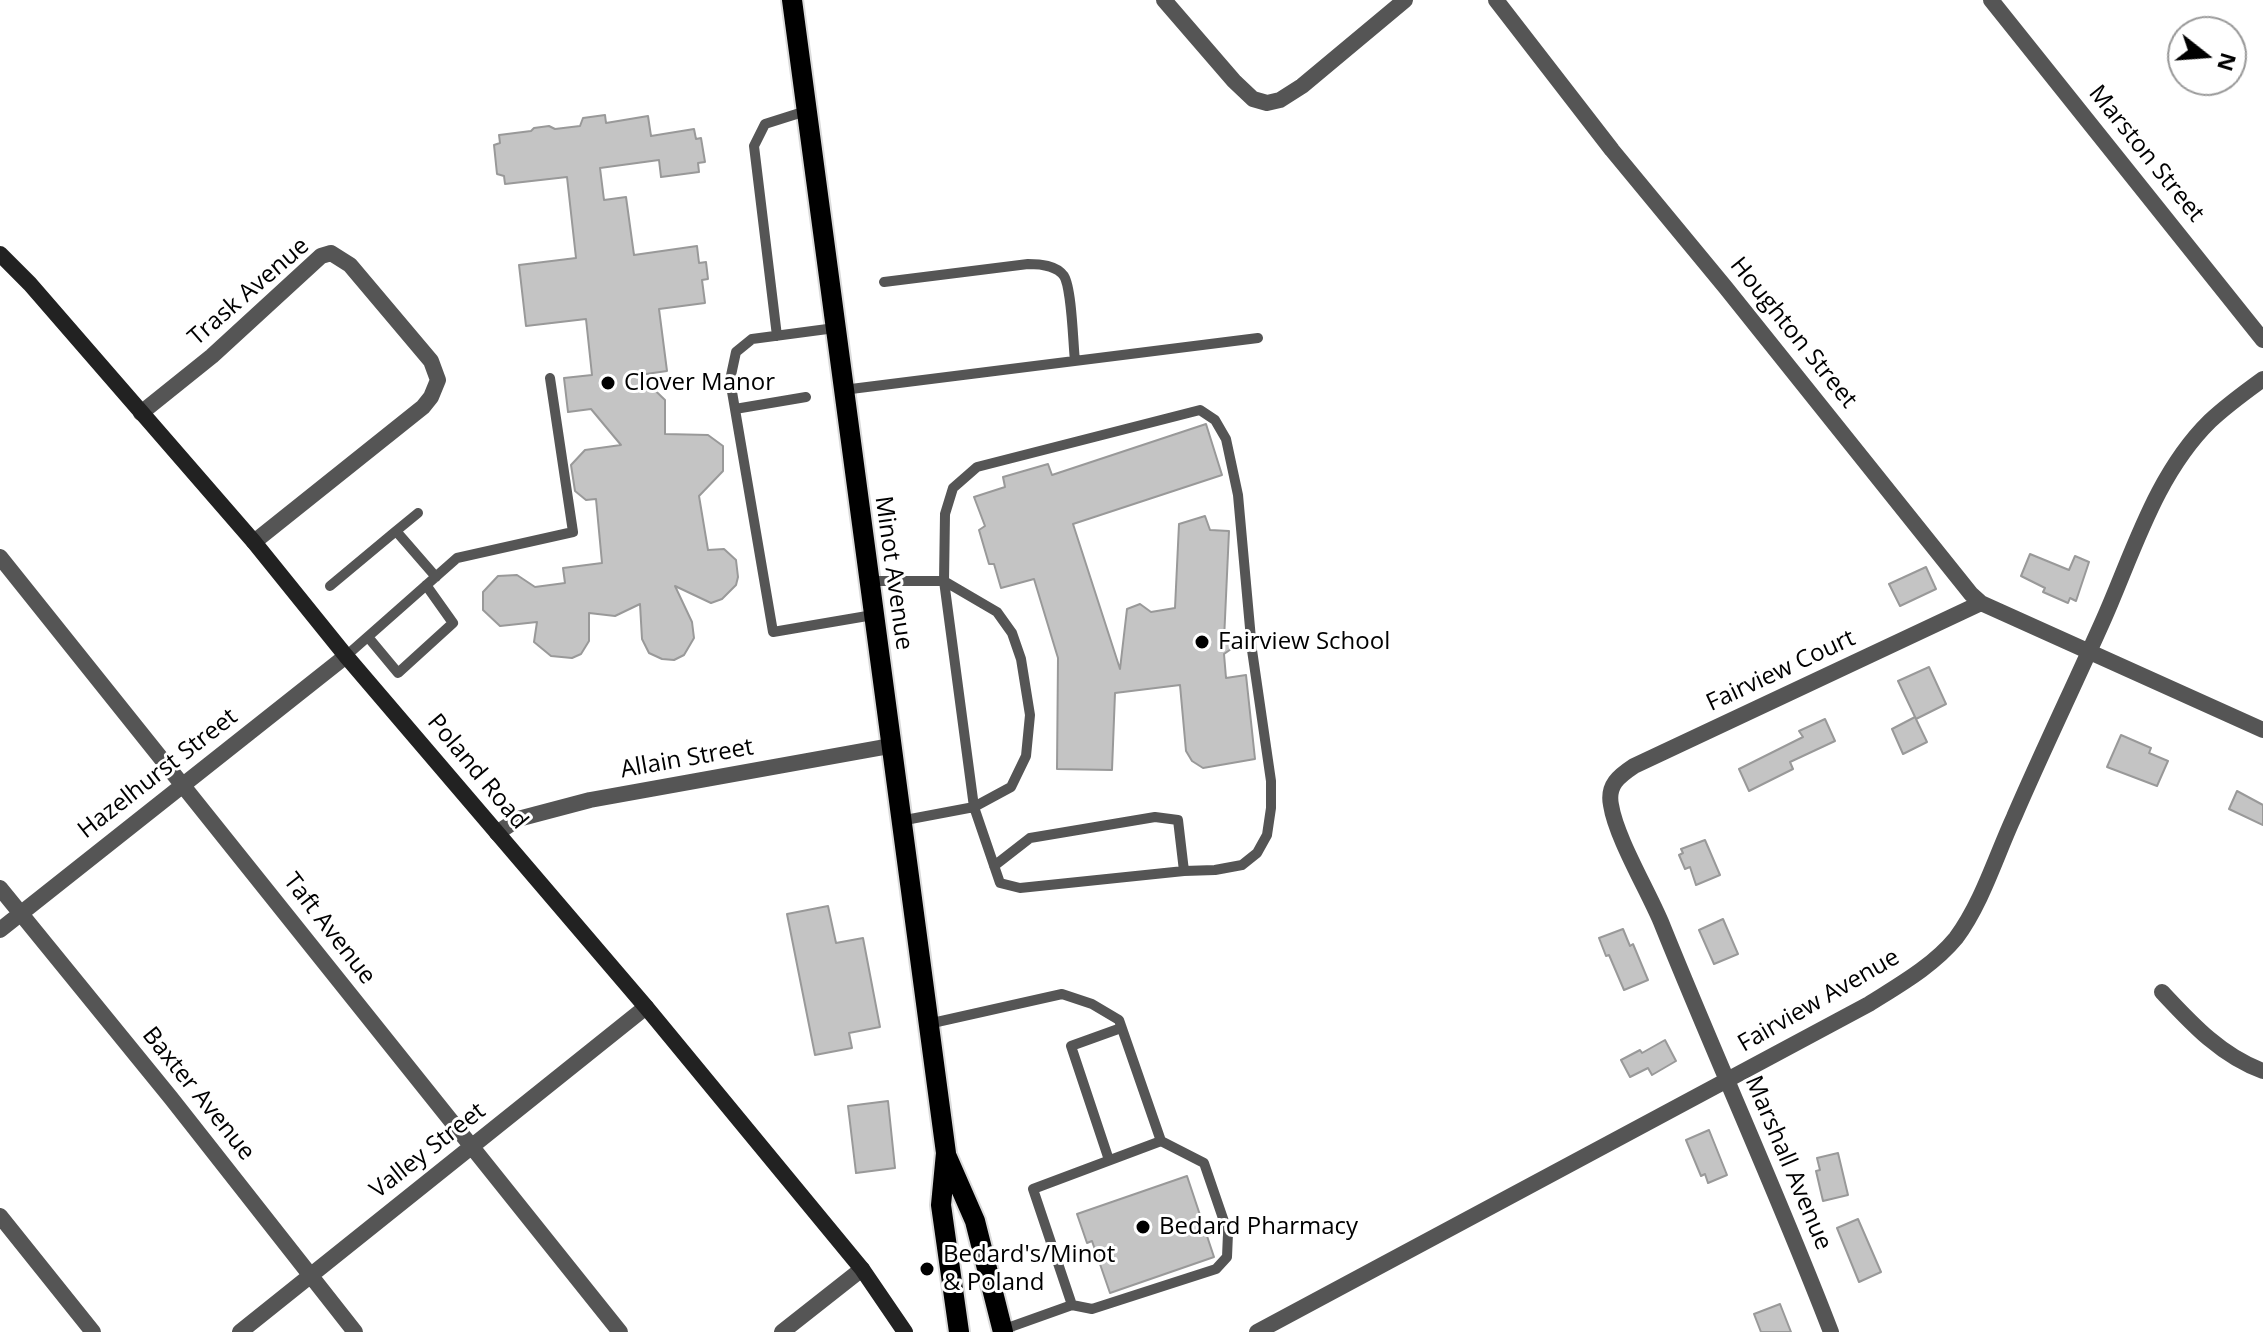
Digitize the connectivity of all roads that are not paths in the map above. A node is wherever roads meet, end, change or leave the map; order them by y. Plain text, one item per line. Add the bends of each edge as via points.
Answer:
1 (792, 0) edge
2 (1164, 0) edge
3 (1405, 0) edge
4 (1496, 0) edge
5 (1991, 0) edge
6 (806, 111) junction
7 (0, 254) edge
8 (884, 282) dead end
9 (835, 328) junction
10 (777, 336) junction
11 (1258, 338) dead end
12 (2263, 340) edge
13 (1075, 361) junction
14 (550, 378) dead end
15 (2263, 379) edge
16 (843, 390) junction
17 (806, 397) dead end
18 (735, 409) junction
19 (141, 413) junction
20 (418, 513) dead end
21 (396, 531) junction
22 (254, 542) junction
23 (0, 557) edge
24 (436, 577) junction
25 (868, 581) junction
26 (944, 581) junction
27 (426, 585) junction
28 (330, 586) dead end
29 (1981, 603) junction
30 (873, 615) junction
31 (368, 637) junction
32 (2089, 650) junction
33 (346, 656) junction
34 (2263, 730) edge
35 (890, 746) junction
36 (184, 786) junction
37 (1610, 792) joint
38 (974, 807) junction
39 (900, 821) junction
40 (497, 833) junction
41 (994, 866) junction
42 (1184, 871) junction
43 (0, 888) edge
44 (21, 914) junction
45 (0, 930) edge
46 (2162, 992) dead end
47 (646, 1007) junction
48 (928, 1024) junction
49 (1121, 1028) junction
50 (2263, 1071) edge
51 (1727, 1081) junction
52 (1161, 1141) junction
53 (472, 1147) junction
54 (946, 1153) junction
55 (1109, 1160) junction
56 (0, 1216) edge
57 (862, 1269) junction
58 (310, 1274) junction
59 (1072, 1305) junction
60 (1003, 1331) edge
61 (93, 1332) edge
62 (240, 1332) edge
63 (355, 1332) edge
64 (620, 1332) edge
65 (782, 1332) edge
66 (905, 1332) edge
67 (959, 1332) edge
68 (1257, 1332) edge
69 (1831, 1332) edge

1 - 6 main road, Minot Avenue
2 - 3 street via 1234,81 1253,99 1267,103 1302,86
4 - 29 street, Houghton Street
5 - 12 street, Marston Street
6 - 9 main road, Minot Avenue
6 - 10 lane via 765,124 754,146
7 - 19 street, Poland Road
8 - 13 lane via 1028,264 1054,268 1068,289
9 - 10 lane
9 - 16 main road, Minot Avenue
10 - 18 lane via 752,339 736,352 730,380
11 - 13 lane
13 - 16 lane
14 - 24 lane via 573,532 457,558
15 - 32 street, Fairview Avenue via 2208,423 2165,480
16 - 25 main road, Minot Avenue
17 - 18 lane
18 - 30 lane via 773,632
19 - 22 street, Poland Road
19 - 22 street, Trask Avenue via 321,256 331,253 350,265 431,361 438,380 423,407
20 - 21 lane
21 - 24 lane
21 - 28 lane
22 - 33 street, Poland Road
23 - 36 street, Taft Avenue
24 - 27 lane
25 - 26 lane
25 - 30 main road, Minot Avenue
26 - 38 lane
26 - 38 lane via 997,612 1012,633 1030,715 1026,756 1011,787
26 - 42 lane via 945,514 953,488 977,467 1187,412 1200,410 1215,420 1226,439 1238,495 1271,808 1267,835 1242,865
27 - 31 lane
27 - 31 lane via 453,623 398,673
29 - 32 street, Houghton Street
29 - 37 street, Fairview Court via 1634,766 1616,778
30 - 35 main road, Minot Avenue
31 - 33 lane
32 - 34 street, Houghton Street
32 - 51 street, Fairview Avenue via 1957,937 1906,981
33 - 36 street, Hazelhurst Street
33 - 40 street, Poland Road
35 - 39 main road, Minot Avenue
35 - 40 street, Allain Street via 590,800 518,819
36 - 44 street, Hazelhurst Street
36 - 53 street, Taft Avenue
37 - 51 street, Marshall Avenue via 1619,830
38 - 39 lane
38 - 41 lane
39 - 48 main road, Minot Avenue
40 - 47 street, Poland Road
41 - 42 lane via 1000,883 1020,888
41 - 42 lane via 1030,838 1155,817 1178,820
43 - 44 street, Baxter Avenue
44 - 45 street, Hazelhurst Street
44 - 58 street, Baxter Avenue
46 - 50 street via 2199,1032
47 - 53 street, Valley Street
47 - 57 street, Poland Road
48 - 49 lane via 1062,994 1092,1004 1119,1020
48 - 54 main road, Minot Avenue
49 - 52 lane
49 - 55 lane via 1071,1046
51 - 68 street, Fairview Avenue
51 - 69 street, Marshall Avenue
52 - 55 lane
52 - 59 lane via 1204,1163 1228,1233 1227,1257 1216,1269 1092,1309
53 - 58 street, Valley Street
53 - 64 street, Taft Avenue
54 - 60 main road, Minot Avenue via 975,1221
54 - 67 main road, Minot Avenue via 941,1205
55 - 59 lane via 1033,1189
56 - 61 street
57 - 65 street
57 - 66 street, Poland Road
58 - 62 street, Valley Street
58 - 63 street, Baxter Avenue
59 - 60 lane

